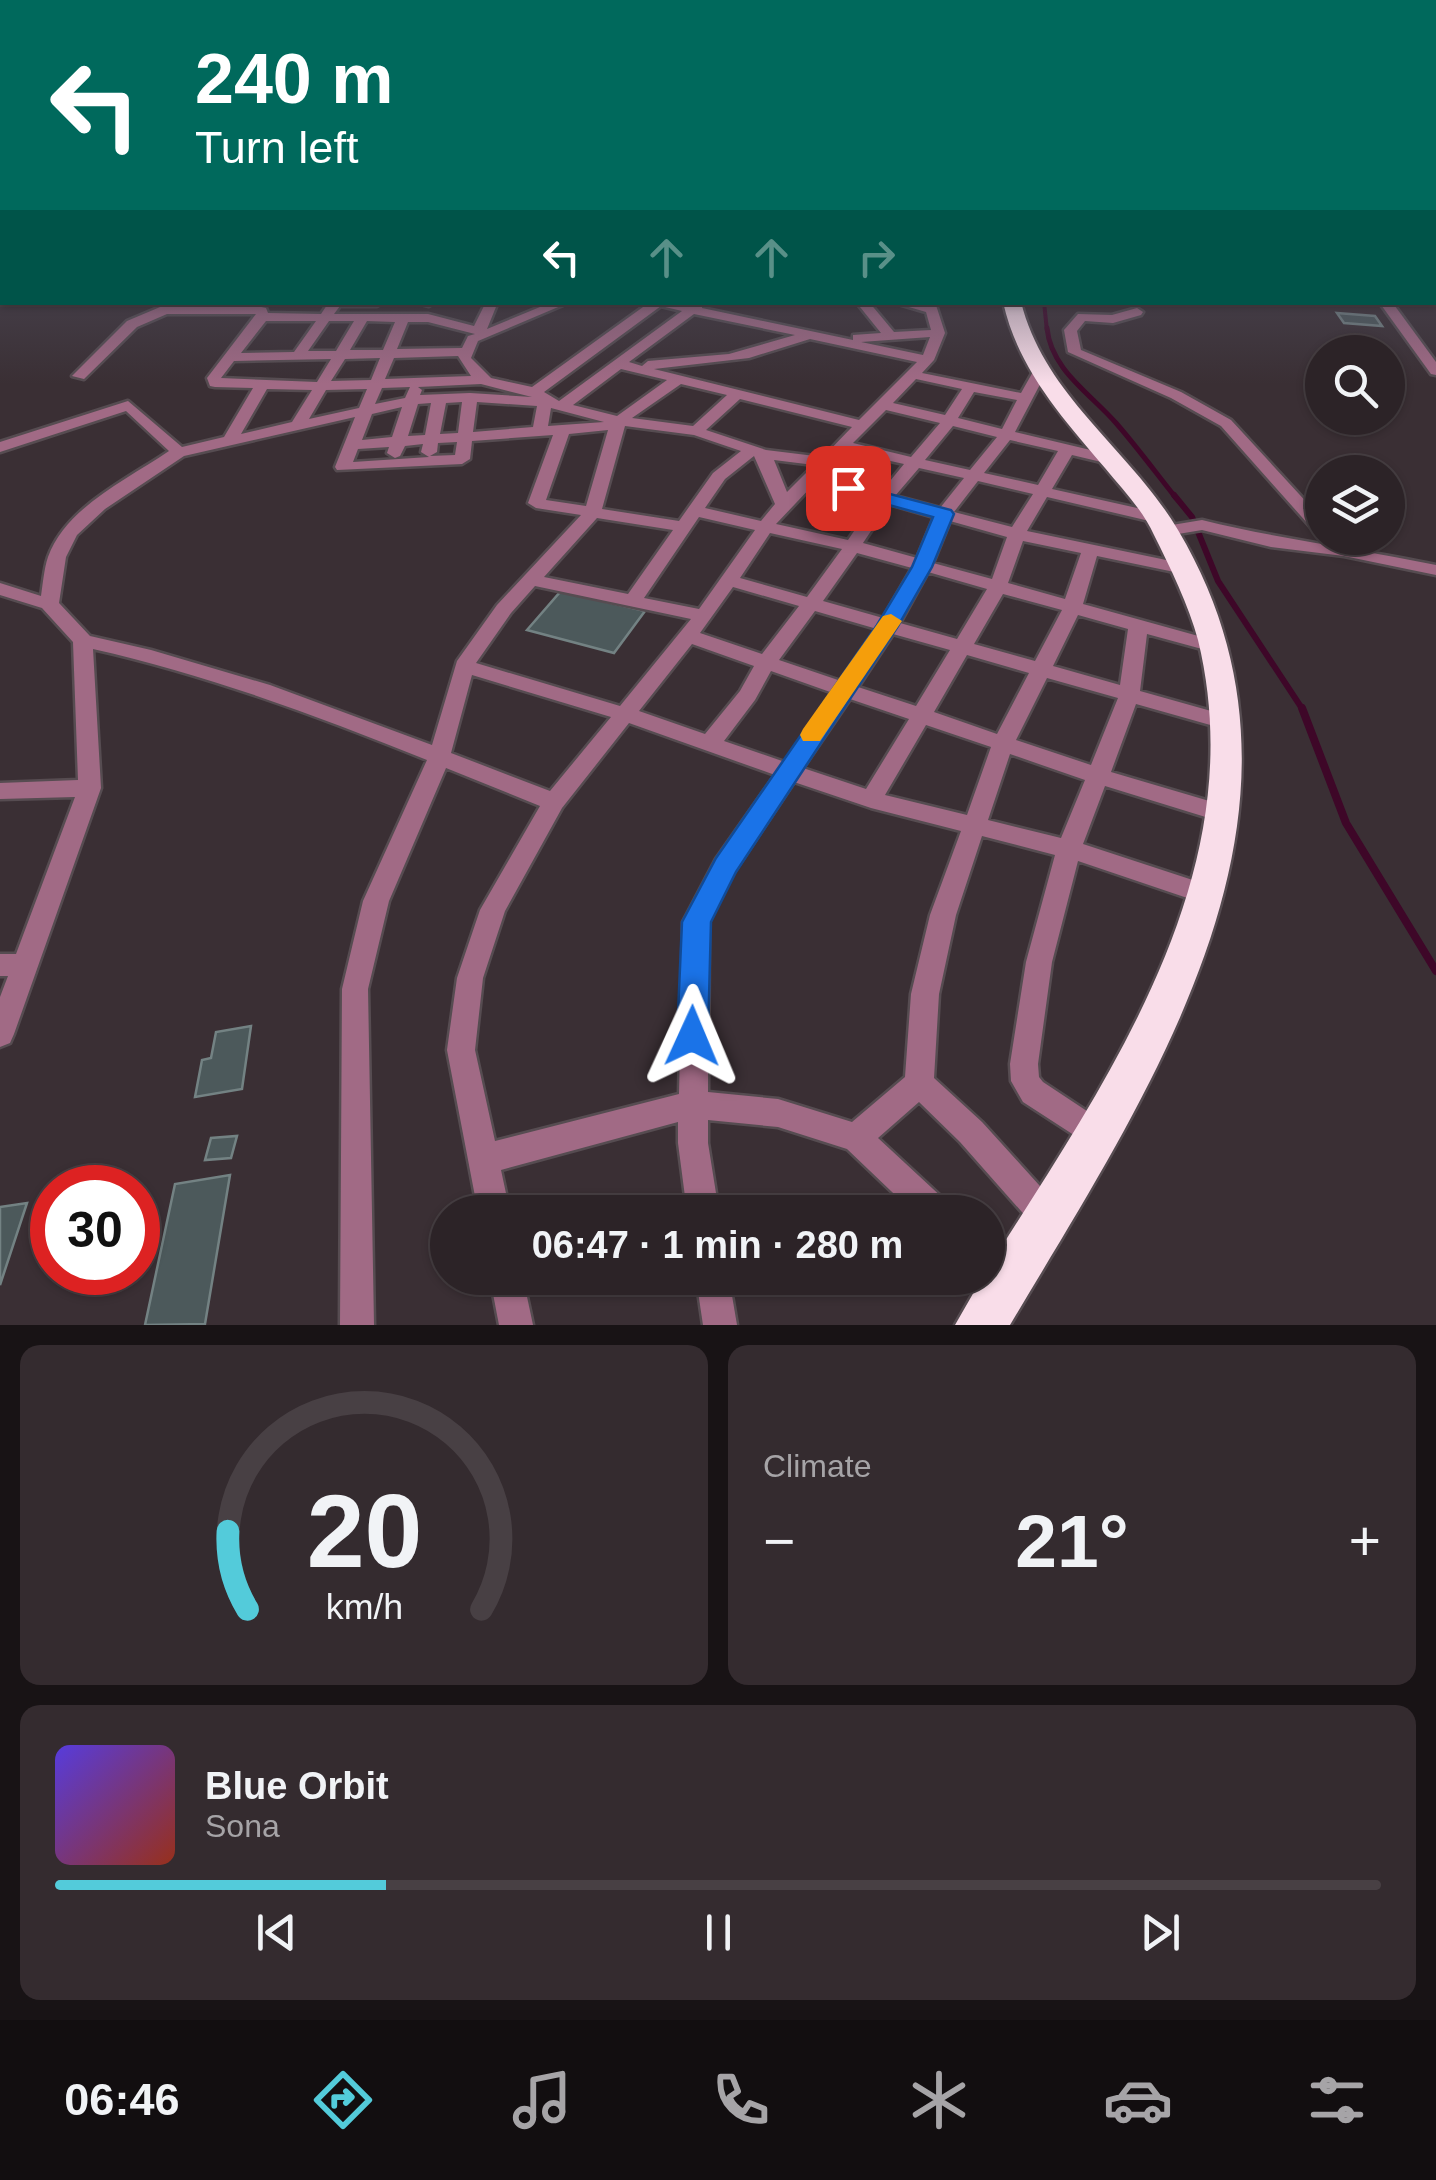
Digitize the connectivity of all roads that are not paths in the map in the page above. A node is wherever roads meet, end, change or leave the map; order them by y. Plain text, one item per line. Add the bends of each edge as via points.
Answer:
1 (176, 305) edge
2 (334, 305) edge
3 (447, 305) edge
4 (491, 305) edge
5 (555, 305) edge
6 (656, 305) edge
7 (865, 305) edge
8 (1013, 305) edge
9 (1387, 305) edge
10 (237, 306) edge
11 (697, 306) edge
12 (931, 306) edge
13 (166, 310) junction
14 (396, 312) edge
15 (1137, 312) dead end
16 (262, 317) junction
17 (326, 317) junction
18 (363, 317) junction
19 (442, 320) junction
20 (481, 330) junction
21 (938, 333) junction
22 (807, 335) junction
23 (891, 336) junction
24 (836, 341) junction
25 (1417, 345) junction
26 (1436, 346) edge
27 (464, 352) junction
28 (387, 356) junction
29 (297, 357) junction
30 (232, 358) junction
31 (340, 358) junction
32 (619, 364) junction
33 (636, 366) junction
34 (920, 368) junction
35 (1436, 371) edge
36 (79, 376) dead end
37 (481, 380) junction
38 (677, 380) junction
39 (377, 385) junction
40 (261, 386) junction
41 (323, 386) junction
42 (970, 386) junction
43 (1032, 386) junction
44 (415, 392) junction
45 (736, 396) junction
46 (470, 397) junction
47 (540, 397) junction
48 (439, 400) junction
49 (563, 405) junction
50 (884, 405) junction
51 (364, 413) junction
52 (619, 421) junction
53 (949, 421) junction
54 (298, 425) junction
55 (862, 426) junction
56 (696, 431) junction
57 (540, 432) junction
58 (562, 432) junction
59 (1006, 435) junction
60 (465, 438) junction
61 (230, 440) junction
62 (430, 442) junction
63 (398, 443) junction
64 (351, 445) junction
65 (0, 447) edge
66 (1067, 450) junction
67 (180, 452) junction
68 (758, 452) junction
69 (1114, 460) junction
70 (912, 461) junction
71 (427, 462) junction
72 (826, 462) junction
73 (392, 465) junction
74 (975, 476) junction
75 (1040, 491) junction
76 (885, 498) junction
77 (783, 504) junction
78 (1305, 510) edge
79 (592, 514) junction
80 (944, 514) junction
81 (689, 519) junction
82 (768, 524) junction
83 (1162, 525) junction
84 (1018, 534) junction
85 (1305, 543) edge
86 (853, 546) junction
87 (1090, 551) junction
88 (1379, 555) edge
89 (922, 567) junction
90 (1188, 570) junction
91 (1436, 570) edge
92 (532, 580) junction
93 (730, 580) junction
94 (998, 588) junction
95 (0, 589) edge
96 (632, 601) junction
97 (811, 602) junction
98 (50, 604) junction
99 (1072, 608) junction
100 (704, 616) junction
101 (888, 626) junction
102 (1138, 628) junction
103 (688, 636) junction
104 (83, 641) junction
105 (1214, 646) junction
106 (964, 648) junction
107 (766, 664) junction
108 (464, 666) junction
109 (1042, 670) junction
110 (842, 690) junction
111 (1129, 696) junction
112 (624, 714) junction
113 (921, 714) junction
114 (1228, 723) junction
115 (709, 744) junction
116 (1003, 744) junction
117 (439, 758) junction
118 (787, 773) junction
119 (1095, 775) junction
120 (90, 788) junction
121 (0, 791) edge
122 (871, 800) junction
123 (554, 802) junction
124 (1225, 814) junction
125 (973, 825) junction
126 (1069, 849) junction
127 (1208, 895) junction
128 (13, 965) edge
129 (0, 1034) edge
130 (919, 1083) junction
131 (692, 1104) junction
132 (1097, 1135) junction
133 (856, 1138) junction
134 (484, 1159) junction
135 (491, 1195) edge
136 (701, 1195) edge
137 (917, 1195) edge
138 (1047, 1217) junction
139 (1005, 1263) edge
140 (510, 1295) edge
141 (716, 1295) edge
142 (990, 1295) edge
143 (356, 1325) edge
144 (516, 1325) edge
145 (720, 1325) edge
146 (981, 1325) edge

1 - 13 street
2 - 17 street
3 - 19 street
4 - 20 street
5 - 20 street
6 - 47 street
7 - 23 street
8 - 43 highway
9 - 25 street
10 - 13 street
10 - 16 street via 262,311
11 - 22 street
11 - 32 street
12 - 21 street
13 - 36 street via 132,324
14 - 18 street
14 - 19 street
14 - 28 street
15 - 78 street via 1113,320 1082,317 1070,330 1075,352 1226,423
16 - 17 street
16 - 30 street
17 - 18 street
17 - 29 street
18 - 31 street
19 - 20 street
20 - 27 street
21 - 23 street
21 - 34 street
22 - 24 street
22 - 33 street via 746,355
23 - 24 street
24 - 34 street
25 - 26 street
25 - 35 street
27 - 28 street
27 - 37 street
28 - 31 street
28 - 39 street
29 - 30 street
29 - 31 street
30 - 40 street via 212,381
31 - 41 street
32 - 33 street
32 - 49 street
33 - 38 street
34 - 42 street
34 - 50 street
37 - 44 street
37 - 47 street
38 - 45 street
38 - 52 street
39 - 41 street
39 - 44 street
39 - 51 street
40 - 41 street
40 - 61 street
41 - 54 street
42 - 43 street
42 - 53 street
43 - 59 street
43 - 69 highway
44 - 48 street
44 - 51 street
44 - 63 street
45 - 55 street
45 - 56 street
46 - 47 street
46 - 48 street
46 - 60 street
47 - 49 street
47 - 57 street
48 - 62 street
49 - 52 street
50 - 53 street
50 - 55 street
51 - 54 street
51 - 64 street
52 - 56 street
52 - 58 street
52 - 79 street
53 - 59 street
53 - 70 street
54 - 61 street
55 - 72 street
56 - 68 street
57 - 58 street
57 - 60 street
58 - 79 street via 536,503
59 - 66 street
59 - 74 street
60 - 62 street
60 - 71 street via 462,460
61 - 67 street
62 - 63 street
62 - 71 street
63 - 64 street
63 - 73 street
64 - 73 street via 343,468
65 - 67 street via 128,405
66 - 69 street
66 - 75 street
67 - 98 street via 99,505 70,533 57,557
68 - 72 street
68 - 77 street
68 - 81 street via 719,476
69 - 83 highway
70 - 72 street
70 - 74 street
70 - 76 street
71 - 73 street
72 - 76 street
72 - 77 street
74 - 75 street
74 - 80 street
75 - 83 street
75 - 84 street
76 - 80 street
76 - 86 street
77 - 82 street
79 - 81 street
79 - 92 street
80 - 84 street
80 - 89 street
81 - 82 street
81 - 96 street
82 - 86 street
82 - 93 street
83 - 85 street
83 - 90 highway
84 - 87 street
84 - 94 street
86 - 89 street
86 - 97 street
87 - 90 street
87 - 99 street
88 - 91 street
89 - 94 street
89 - 101 street
90 - 105 highway
92 - 96 street
92 - 108 street
93 - 97 street
93 - 100 street
94 - 99 street
94 - 106 street
95 - 98 street
96 - 100 street
97 - 101 street
97 - 107 street
98 - 104 street
99 - 102 street
99 - 109 street
100 - 103 street
101 - 106 street
101 - 110 street
102 - 105 street
102 - 111 street
103 - 107 street
103 - 112 street
104 - 117 street via 226,677
104 - 120 street
105 - 114 highway
106 - 109 street
106 - 113 street
107 - 110 street
107 - 115 street
108 - 112 street
108 - 117 street
109 - 111 street
109 - 116 street
110 - 113 street
110 - 118 street
111 - 114 street
111 - 119 street
112 - 115 street
112 - 123 street
113 - 116 street
113 - 122 street
114 - 124 highway
115 - 118 street
116 - 119 street
116 - 125 street
117 - 123 street
117 - 143 street via 376,901 355,988
118 - 122 street
118 - 131 street via 696,922
119 - 124 street
119 - 126 street
120 - 121 street
120 - 128 street
122 - 125 street
123 - 134 street via 494,910 470,978 461,1050
124 - 127 highway
125 - 126 street
125 - 130 street via 925,994
126 - 127 street
126 - 132 street via 1039,962 1024,1081
127 - 132 highway via 1189,958
128 - 129 street
130 - 133 street
130 - 138 street
131 - 133 street via 778,1114
131 - 134 street
131 - 136 street
132 - 138 highway
133 - 137 street
134 - 135 street
138 - 139 highway
140 - 144 street
141 - 145 street
142 - 146 highway

